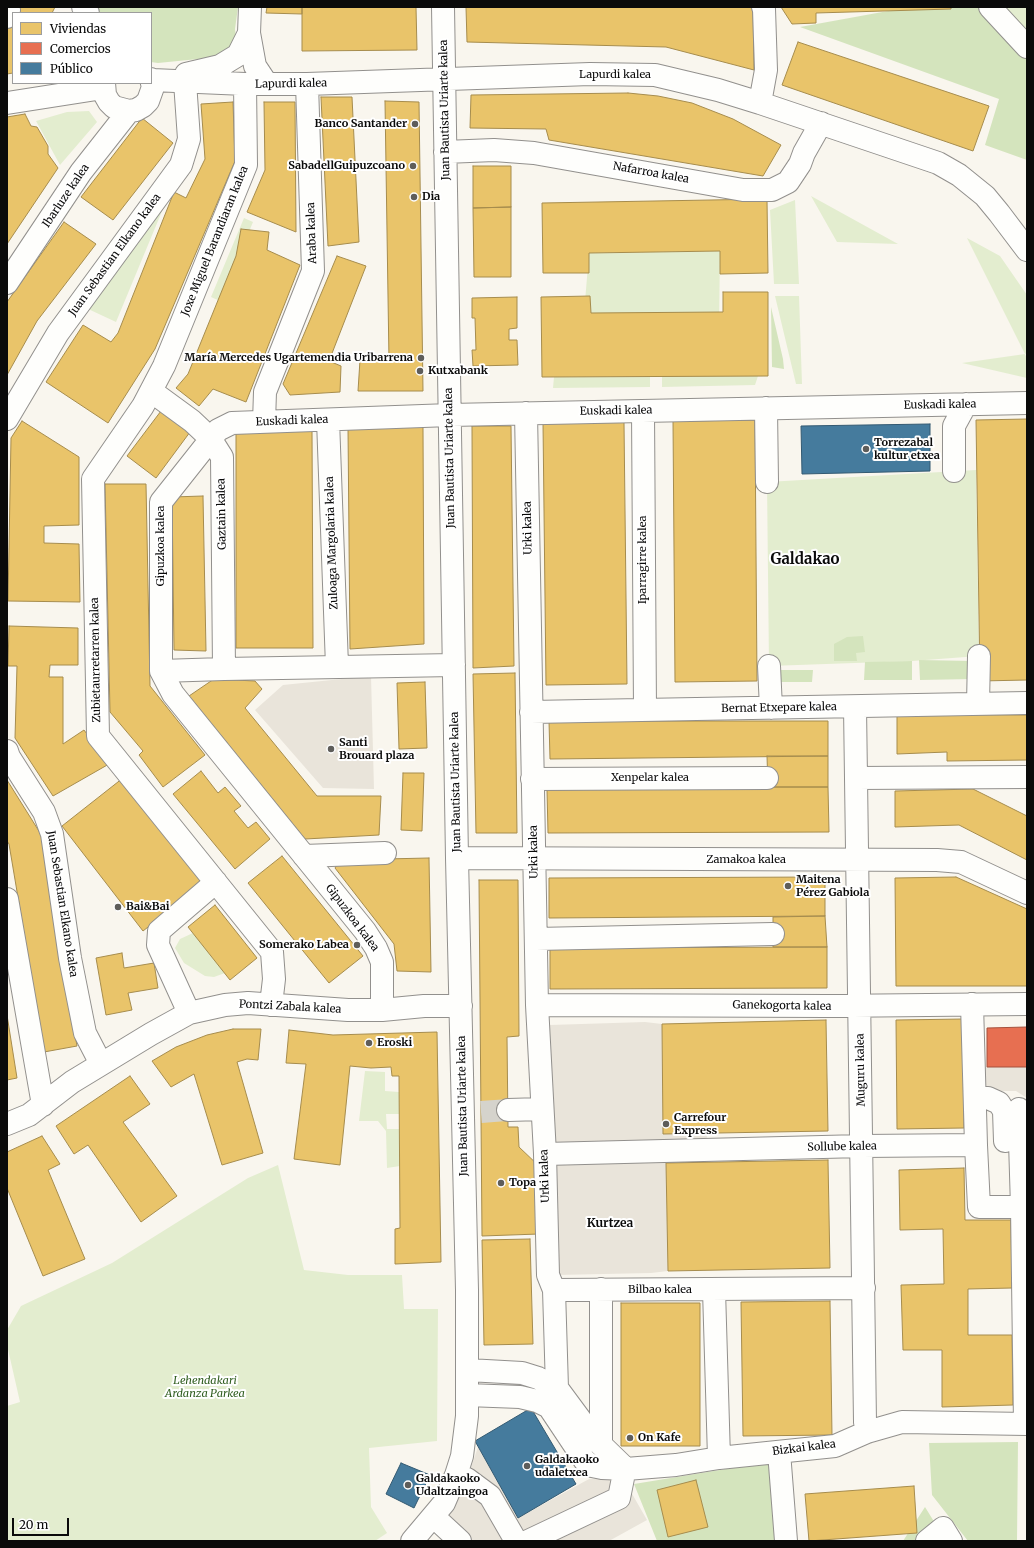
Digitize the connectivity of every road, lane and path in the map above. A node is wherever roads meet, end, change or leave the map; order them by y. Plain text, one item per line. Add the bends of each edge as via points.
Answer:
1 (7, 7) edge
2 (250, 7) edge
3 (443, 7) edge
4 (763, 7) edge
5 (990, 7) edge
6 (7, 18) edge
7 (249, 33) junction
8 (1027, 47) edge
9 (165, 80) edge
10 (444, 80) junction
11 (244, 84) junction
12 (267, 84) junction
13 (307, 84) junction
14 (104, 85) edge
15 (7, 103) edge
16 (760, 103) junction
17 (129, 111) junction
18 (821, 124) junction
19 (445, 152) junction
20 (1027, 250) edge
21 (7, 283) edge
22 (151, 391) junction
23 (1027, 403) edge
24 (966, 404) junction
25 (766, 408) junction
26 (642, 411) junction
27 (526, 413) junction
28 (450, 415) junction
29 (7, 419) edge
30 (328, 420) junction
31 (264, 422) junction
32 (210, 438) junction
33 (954, 471) dead end
34 (766, 482) dead end
35 (979, 656) dead end
36 (454, 665) junction
37 (337, 666) junction
38 (769, 666) dead end
39 (224, 669) junction
40 (161, 671) junction
41 (1027, 703) edge
42 (978, 704) junction
43 (856, 707) junction
44 (771, 708) junction
45 (644, 710) junction
46 (530, 712) junction
47 (7, 751) edge
48 (1027, 777) edge
49 (767, 778) dead end
50 (856, 778) junction
51 (532, 779) junction
52 (385, 853) dead end
53 (304, 856) junction
54 (457, 858) junction
55 (534, 859) junction
56 (858, 860) junction
57 (216, 882) junction
58 (1027, 893) edge
59 (7, 899) edge
60 (773, 934) dead end
61 (536, 939) junction
62 (271, 1004) junction
63 (972, 1004) junction
64 (1027, 1004) edge
65 (537, 1005) junction
66 (461, 1006) junction
67 (860, 1006) junction
68 (382, 1010) junction
69 (189, 1013) junction
70 (101, 1064) junction
71 (975, 1098) junction
72 (43, 1105) junction
73 (542, 1109) junction
74 (1019, 1109) dead end
75 (508, 1110) tunnel mouth
76 (7, 1124) edge
77 (1005, 1142) dead end
78 (976, 1145) junction
79 (862, 1146) junction
80 (545, 1154) junction
81 (1022, 1207) junction
82 (864, 1288) junction
83 (601, 1289) junction
84 (554, 1290) junction
85 (714, 1290) junction
86 (468, 1370) junction
87 (557, 1388) junction
88 (467, 1395) junction
89 (1026, 1424) edge
90 (867, 1432) junction
91 (601, 1445) junction
92 (779, 1452) junction
93 (719, 1458) junction
94 (625, 1473) junction
95 (467, 1478) dead end
96 (434, 1517) junction
97 (412, 1541) edge
98 (460, 1541) edge
99 (516, 1541) edge
100 (528, 1541) edge
101 (786, 1541) edge
102 (928, 1541) edge
103 (952, 1541) edge

1 - 6 street
2 - 7 street
3 - 10 street, Juan Bautista Uriarte kalea
4 - 16 street via 766,70
5 - 8 street
7 - 9 street via 238,55 220,66
7 - 12 street via 255,66
9 - 11 street, Lapurdi kalea
9 - 17 street via 153,87 148,101 136,110
9 - 29 street, Juan Sebastian Elkano kalea via 189,139 181,165 58,333
10 - 13 street, Lapurdi kalea
10 - 16 street, Lapurdi kalea via 590,74 655,75
10 - 19 street, Juan Bautista Uriarte kalea
11 - 12 street, Lapurdi kalea
11 - 22 street, Joxe Miguel Barandiaran kalea via 246,165 164,366
12 - 13 street, Lapurdi kalea
13 - 31 street, Araba kalea via 313,271 265,392
14 - 15 street
14 - 17 street via 109,102 114,107
16 - 18 street, Lapurdi kalea
17 - 21 street, Ibarluze kalea via 81,172
18 - 19 street, Nafarroa kalea via 788,182 772,190 743,190 534,153 494,150
18 - 20 street, Lapurdi kalea via 938,163 960,175 999,212
19 - 28 street, Juan Bautista Uriarte kalea
22 - 32 street, Gaztain kalea via 192,420
22 - 57 street, Zubietaurretarren kalea via 93,479 98,736
23 - 24 street, Euskadi kalea
24 - 25 street, Euskadi kalea
24 - 33 street via 954,426
25 - 26 street, Euskadi kalea
25 - 34 street
26 - 27 street, Euskadi kalea
26 - 45 street, Iparragirre kalea
27 - 28 street, Euskadi kalea
27 - 46 street, Urki kalea
28 - 30 street, Euskadi kalea
28 - 36 street, Juan Bautista Uriarte kalea
30 - 31 street, Euskadi kalea
30 - 37 street, Zuloaga Margolaria kalea
31 - 32 street, Euskadi kalea via 232,424 218,430
32 - 39 street, Gaztain kalea via 222,457
32 - 40 street, Gipuzkoa kalea via 161,502
35 - 42 street
36 - 37 street
36 - 54 street, Juan Bautista Uriarte kalea
37 - 39 street
38 - 44 street
39 - 40 street
40 - 53 street, Gipuzkoa kalea via 173,694
41 - 42 street, Bernat Etxepare kalea
42 - 43 street, Bernat Etxepare kalea
43 - 44 street, Bernat Etxepare kalea
43 - 50 street, Muguru kalea
44 - 45 street, Bernat Etxepare kalea
45 - 46 street, Bernat Etxepare kalea
46 - 51 street, Urki kalea
47 - 70 street, Juan Sebastian Elkano kalea via 44,812 52,834 70,958 85,1033
48 - 50 street
49 - 51 street, Xenpelar kalea
50 - 56 street, Muguru kalea
51 - 55 street, Urki kalea
52 - 53 street
53 - 68 street, Gipuzkoa kalea via 376,948 382,962
54 - 55 street, Zamakoa kalea
54 - 66 street, Juan Bautista Uriarte kalea
55 - 56 street, Zamakoa kalea
55 - 61 street, Urki kalea
56 - 58 street, Zamakoa kalea via 961,862
56 - 67 street, Muguru kalea
57 - 62 street, Zubietaurretarren kalea via 272,952 274,979
57 - 69 street via 158,931 158,945
59 - 72 street
60 - 61 street
61 - 65 street, Urki kalea
62 - 68 street, Pontzi Zabala kalea
62 - 69 street, Pontzi Zabala kalea via 225,1005
63 - 64 street, Ganekogorta kalea
63 - 67 street, Ganekogorta kalea
63 - 71 street
65 - 67 street, Ganekogorta kalea
65 - 73 street, Urki kalea
66 - 68 street, Pontzi Zabala kalea
66 - 86 street, Juan Bautista Uriarte kalea
67 - 79 street, Muguru kalea
69 - 70 street, Pontzi Zabala kalea
70 - 72 street, Pontzi Zabala kalea via 72,1082
71 - 77 street via 988,1098 999,1103 1004,1111
71 - 78 street
72 - 76 street, Pontzi Zabala kalea via 29,1115
73 - 75 street
73 - 80 street, Urki kalea
74 - 81 street
78 - 79 street, Sollube kalea
78 - 81 street via 979,1207
79 - 80 street, Sollube kalea
79 - 82 street, Muguru kalea
80 - 84 street, Urki kalea via 548,1275
81 - 89 street
82 - 85 street, Bilbao kalea
82 - 90 street, Muguru kalea
83 - 84 street, Bilbao kalea
83 - 85 street, Bilbao kalea
83 - 91 street
84 - 87 street
85 - 93 street
86 - 87 street via 522,1373
86 - 88 street, Juan Bautista Uriarte kalea
87 - 91 street
88 - 94 street, Bizkai kalea via 520,1397 537,1401 549,1407 585,1461 592,1466
88 - 96 street, Juan Bautista Uriarte kalea via 462,1456 444,1503
89 - 90 street, Bizkai kalea via 902,1422
90 - 92 street, Bizkai kalea via 835,1446
91 - 94 street
92 - 93 street, Bizkai kalea
92 - 101 street
93 - 94 street, Bizkai kalea
94 - 100 street via 619,1498
95 - 99 street via 490,1496
96 - 97 street, Juan Bautista Uriarte kalea
96 - 98 street
102 - 103 street via 943,1528

